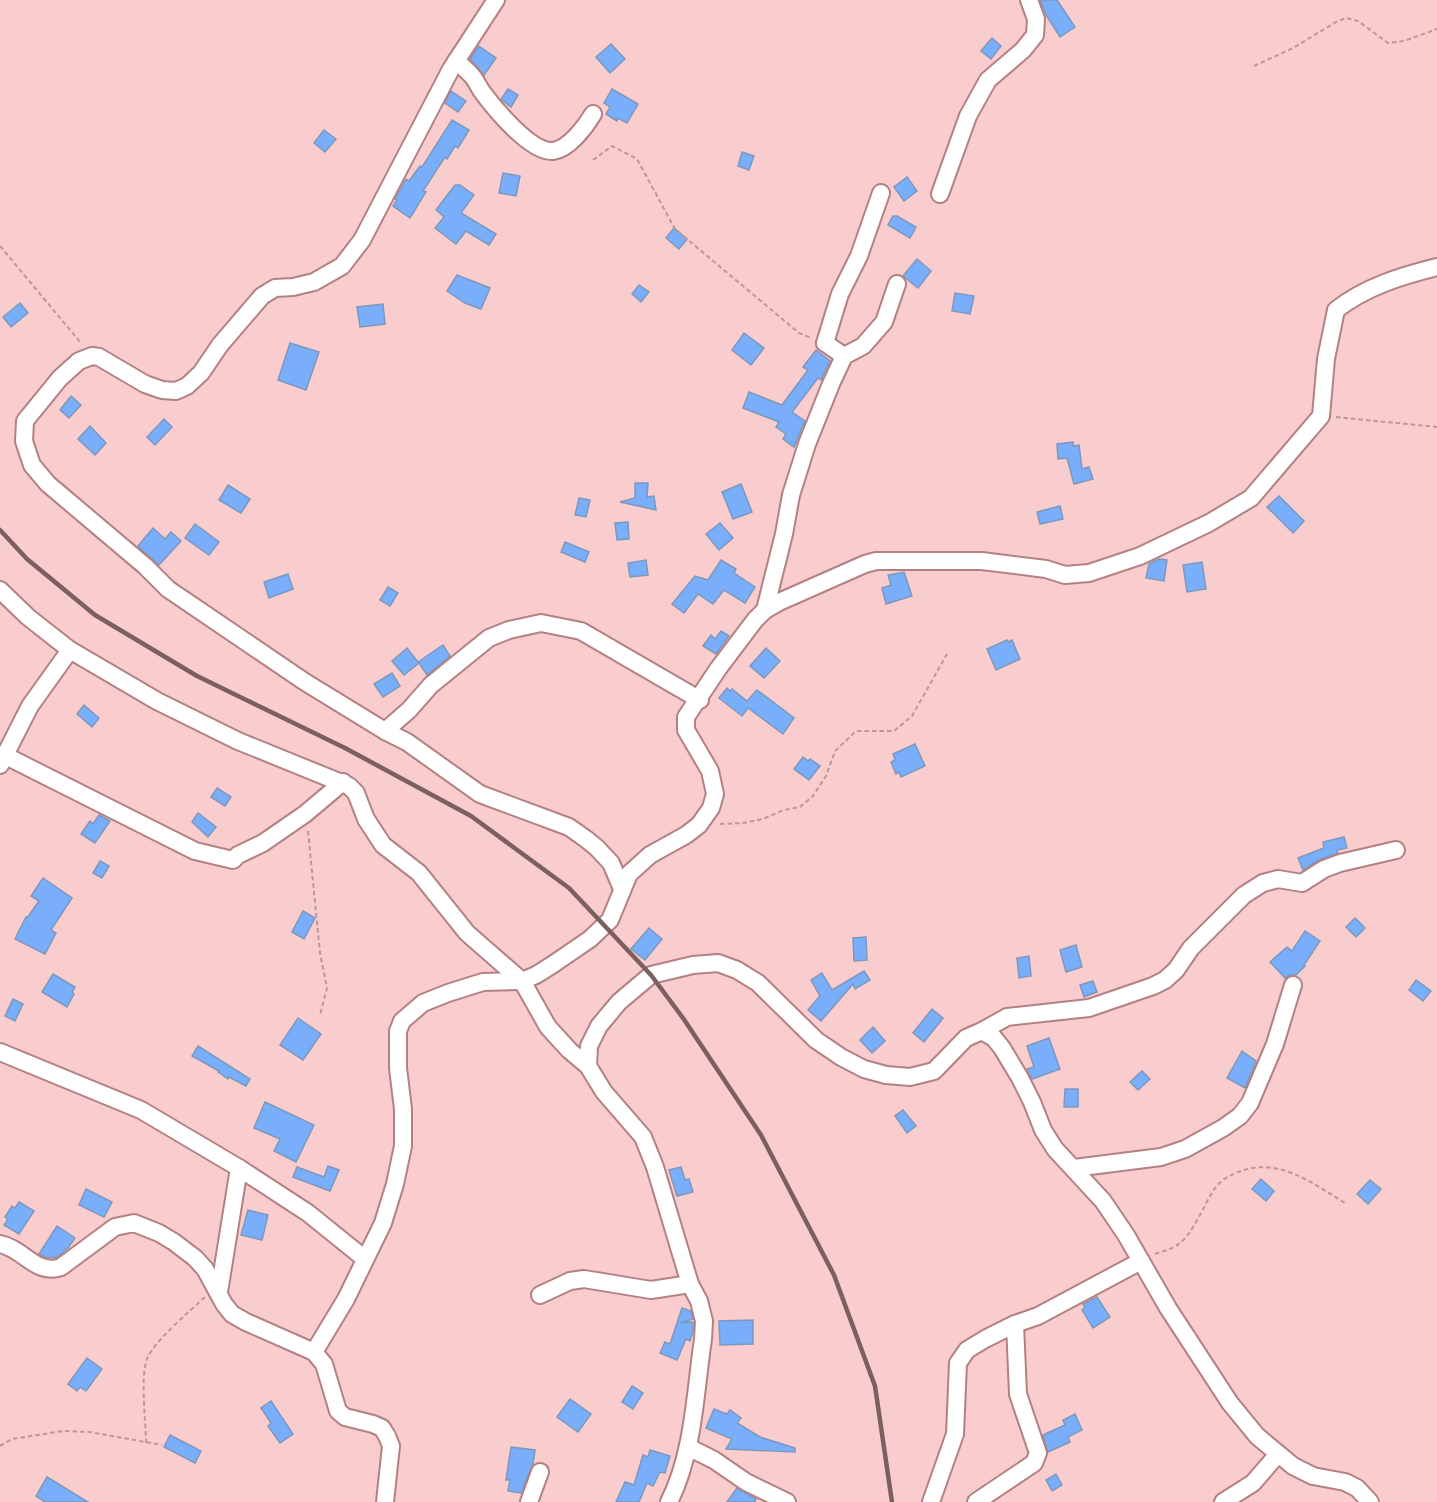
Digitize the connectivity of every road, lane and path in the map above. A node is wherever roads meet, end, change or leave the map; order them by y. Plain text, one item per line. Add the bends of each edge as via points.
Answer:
1 (496, 0) edge
2 (1029, 0) edge
3 (1437, 29) edge
4 (456, 61) junction
5 (1254, 66) dead end
6 (593, 114) dead end
7 (593, 160) dead end
8 (881, 193) dead end
9 (940, 194) dead end
10 (0, 246) edge
11 (1437, 267) edge
12 (897, 284) dead end
13 (825, 343) junction
14 (92, 356) junction
15 (844, 356) junction
16 (1321, 416) junction
17 (1437, 427) edge
18 (0, 590) edge
19 (765, 610) junction
20 (70, 650) junction
21 (947, 654) dead end
22 (699, 700) junction
23 (385, 731) junction
24 (2, 760) edge
25 (343, 782) junction
26 (305, 814) junction
27 (699, 825) junction
28 (1396, 850) dead end
29 (622, 889) junction
30 (522, 981) junction
31 (1293, 985) dead end
32 (320, 1015) dead end
33 (982, 1031) junction
34 (0, 1052) edge
35 (588, 1066) junction
36 (239, 1168) junction
37 (1074, 1168) junction
38 (1346, 1203) dead end
39 (0, 1244) edge
40 (365, 1259) junction
41 (1142, 1261) junction
42 (690, 1284) junction
43 (217, 1290) junction
44 (540, 1295) dead end
45 (1015, 1324) junction
46 (314, 1352) junction
47 (146, 1443) junction
48 (162, 1445) dead end
49 (0, 1446) edge
50 (688, 1447) junction
51 (1278, 1454) junction
52 (540, 1472) dead end
53 (385, 1502) edge
54 (529, 1502) edge
55 (669, 1502) edge
56 (787, 1502) edge
57 (931, 1502) edge
58 (976, 1502) edge
59 (1223, 1502) edge
60 (1370, 1502) edge

1 - 4 street
2 - 9 street via 1036,19 1035,35 988,80 968,116
3 - 5 path via 1394,44 1347,18
4 - 6 street via 475,79 496,109 528,141 542,149 562,147 585,127
4 - 14 street via 362,240 342,266 315,282 274,288 262,296 201,373 176,391 145,384 105,359
7 - 13 path via 612,146 637,159 675,229 799,333
8 - 13 street via 859,256 840,294
10 - 14 path
11 - 16 street via 1372,288 1336,310 1326,359
12 - 15 street via 885,322 863,346
13 - 15 street
14 - 23 street via 79,361 60,378 25,421 24,441 39,475 168,589
15 - 19 street via 807,444 791,495
16 - 17 path
16 - 19 street via 1251,498 1209,523 1112,566 1065,575 982,561 876,561
18 - 20 street
19 - 22 street via 718,669
20 - 24 street via 30,706
20 - 25 street via 238,741
21 - 27 path via 912,716 894,731 856,731 835,751 826,776 800,807 743,823
22 - 23 street via 581,631 541,623 489,638 431,685
22 - 27 street via 686,717 686,730 710,771 715,794
23 - 29 street via 480,794 569,827 611,863
24 - 26 street via 202,854 233,860
25 - 26 street
25 - 30 street via 356,793 366,819 383,845 419,873 467,933
26 - 32 path via 327,988
27 - 29 street via 650,855 629,874
28 - 33 street via 1340,863 1302,883 1278,879 1263,883 1225,912 1176,970 1153,986 1089,1008 1007,1017
29 - 30 street via 610,920 597,932 552,965
30 - 35 street via 548,1027
30 - 40 street via 483,982 447,993 423,1004 402,1021 398,1031 398,1068 404,1108 403,1146 383,1223
31 - 37 street via 1275,1044 1250,1103 1240,1116 1185,1149 1161,1157
33 - 35 street via 966,1038 934,1071 910,1077 885,1075 864,1069 816,1040 758,982 718,963 693,965 651,975 619,1002 599,1026 589,1046
33 - 37 street via 1002,1048 1043,1130
34 - 36 street via 141,1110
35 - 42 street via 604,1092 643,1137
36 - 40 street via 308,1213
36 - 43 street
37 - 41 street via 1103,1201
38 - 41 path via 1289,1170 1251,1167 1222,1180 1179,1245
39 - 43 street via 10,1246 43,1269 53,1270 115,1227 134,1223 186,1250 205,1269
40 - 46 street
41 - 45 street via 1038,1316
41 - 51 street via 1230,1403
42 - 44 street via 651,1290 584,1279
42 - 50 street via 699,1301 704,1330
43 - 46 street via 224,1304 239,1318
43 - 47 path via 168,1333 148,1358
45 - 57 street via 967,1350 958,1363 955,1434
45 - 58 street via 1018,1394 1039,1450 1034,1463
46 - 53 street via 324,1364 338,1411 345,1417 382,1428 392,1446
47 - 48 path
47 - 49 path via 63,1431 12,1439
50 - 55 street
50 - 56 street
51 - 59 street via 1253,1483
51 - 60 street via 1313,1476 1357,1488
52 - 54 street

